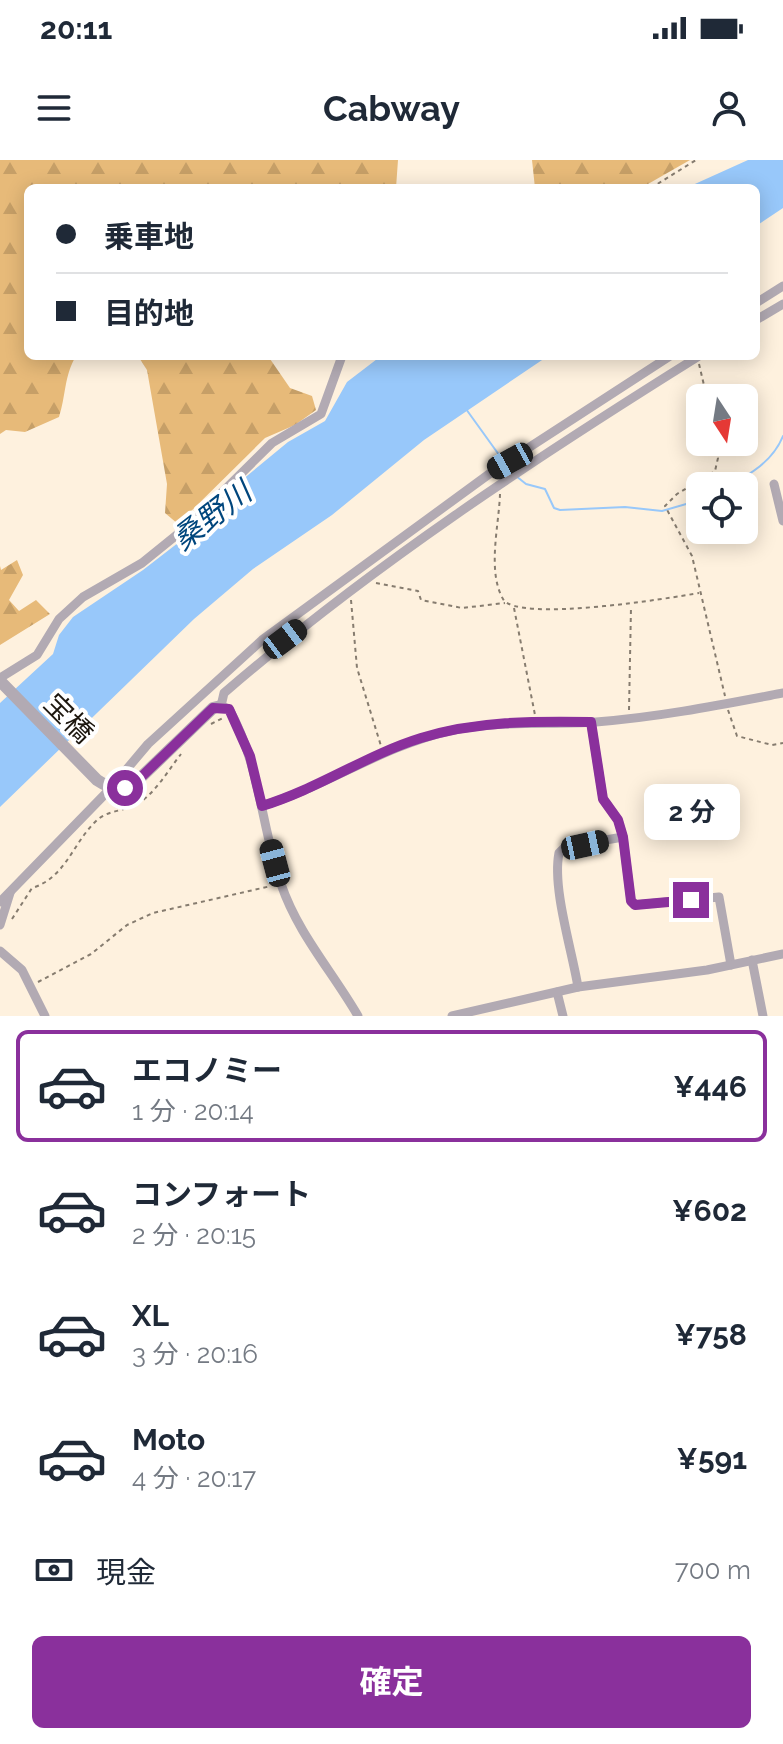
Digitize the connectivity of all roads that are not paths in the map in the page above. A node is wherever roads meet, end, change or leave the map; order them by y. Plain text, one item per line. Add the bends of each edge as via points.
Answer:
1 (783, 286) edge
2 (760, 300) edge
3 (783, 304) edge
4 (760, 318) edge
5 (341, 360) edge
6 (664, 360) edge
7 (692, 360) edge
8 (774, 484) dead end
9 (783, 521) edge
10 (2, 683) edge
11 (783, 693) edge
12 (226, 710) junction
13 (591, 722) junction
14 (110, 789) junction
15 (262, 806) junction
16 (623, 837) junction
17 (10, 893) junction
18 (0, 902) edge
19 (4, 925) edge
20 (0, 951) edge
21 (783, 954) edge
22 (752, 960) junction
23 (731, 965) junction
24 (578, 987) junction
25 (557, 992) junction
26 (45, 1016) edge
27 (358, 1016) edge
28 (452, 1016) edge
29 (563, 1016) edge
30 (763, 1016) edge

1 - 2 street
3 - 4 street
5 - 10 street via 321,414 272,443 142,563 83,597 59,619 37,655
6 - 14 street via 496,469 262,640 148,744
7 - 12 street via 497,485 285,639 224,693
8 - 9 street
10 - 14 street, 宝橋
11 - 13 street via 726,706
12 - 14 street via 213,708 136,782
12 - 15 street via 250,756
13 - 15 street via 536,721 447,732
13 - 16 street via 603,799
14 - 17 street
15 - 27 street via 295,922
16 - 23 street via 631,901 635,905 719,897
16 - 24 street via 565,847 559,853 560,903
17 - 18 street
17 - 19 street
20 - 26 street via 22,970
21 - 22 street
22 - 23 street
22 - 30 street
23 - 24 street
24 - 25 street
25 - 28 street
25 - 29 street

